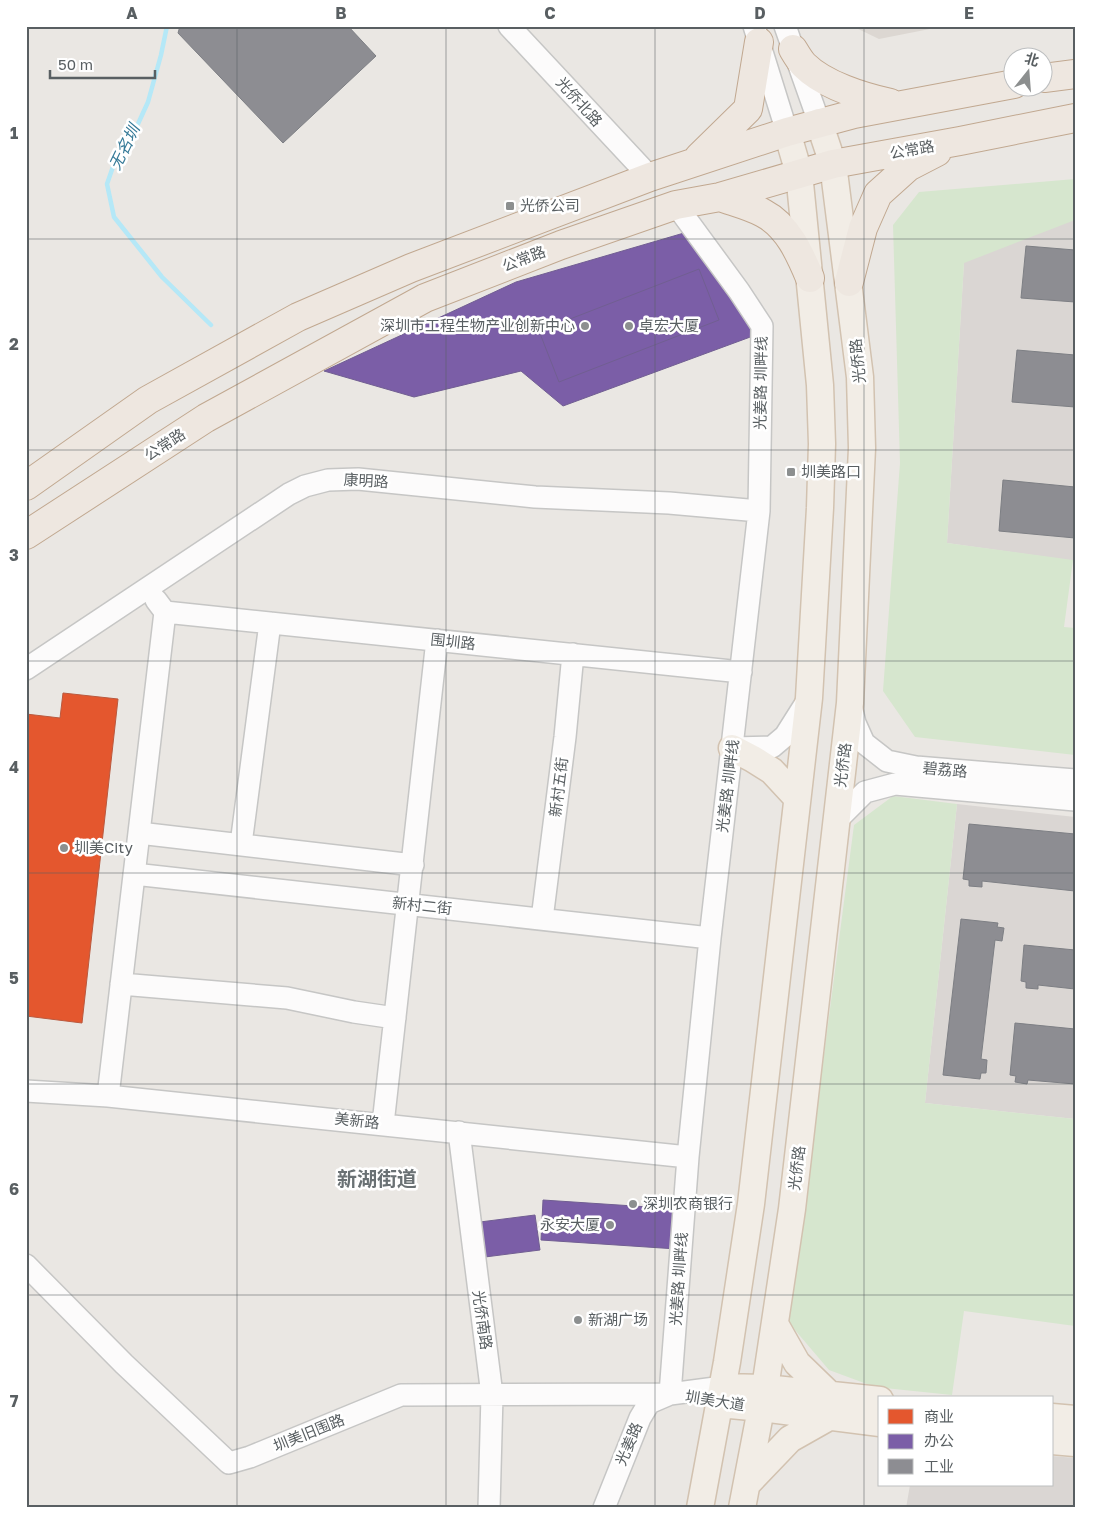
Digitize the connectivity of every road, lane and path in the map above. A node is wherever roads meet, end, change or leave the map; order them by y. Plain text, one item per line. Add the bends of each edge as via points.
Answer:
1 (509, 26) edge
2 (756, 34) edge
3 (789, 38) edge
4 (1004, 86) edge
5 (898, 106) junction
6 (1075, 118) edge
7 (819, 122) junction
8 (1062, 123) edge
9 (787, 132) junction
10 (960, 141) junction
11 (694, 162) junction
12 (832, 164) junction
13 (799, 174) junction
14 (650, 177) junction
15 (720, 197) junction
16 (676, 204) junction
17 (810, 278) junction
18 (849, 282) junction
19 (26, 486) edge
20 (759, 511) junction
21 (26, 535) edge
22 (147, 589) junction
23 (165, 612) junction
24 (270, 623) junction
25 (437, 640) junction
26 (573, 654) junction
27 (26, 669) edge
28 (741, 672) junction
29 (809, 698) junction
30 (850, 703) junction
31 (732, 748) junction
32 (1075, 780) edge
33 (797, 798) junction
34 (1075, 800) edge
35 (837, 820) junction
36 (139, 833) junction
37 (241, 844) junction
38 (413, 865) junction
39 (134, 874) junction
40 (408, 904) junction
41 (542, 919) junction
42 (710, 938) junction
43 (121, 984) junction
44 (395, 1018) junction
45 (28, 1089) edge
46 (108, 1096) junction
47 (383, 1124) junction
48 (460, 1132) junction
49 (688, 1157) junction
50 (26, 1265) edge
51 (775, 1324) junction
52 (670, 1394) junction
53 (492, 1395) junction
54 (721, 1396) junction
55 (763, 1398) junction
56 (878, 1400) edge
57 (829, 1406) junction
58 (1054, 1417) edge
59 (1075, 1419) edge
60 (878, 1422) edge
61 (1054, 1441) edge
62 (1075, 1443) edge
63 (744, 1496) edge
64 (488, 1508) edge
65 (604, 1508) edge
66 (700, 1508) edge

1 - 14 street, 光侨北路
2 - 9 street
2 - 11 highway via 748,109
3 - 5 highway via 804,65 838,87
3 - 7 street, 光侨路
4 - 5 highway
5 - 7 highway
6 - 8 highway, 公常路
7 - 9 highway
7 - 12 main road, 光侨路
8 - 10 highway, 公常路
9 - 11 highway
9 - 13 main road
10 - 12 highway, 公常路
10 - 18 highway via 908,167 878,194 863,228
11 - 14 highway
12 - 13 highway, 公常路
12 - 18 main road, 光侨路
13 - 15 highway, 公常路
13 - 17 main road
14 - 19 highway via 420,265 298,317 148,400
15 - 16 highway, 公常路
15 - 17 highway via 764,213 782,227 799,252
16 - 20 street, 光姜路 圳畔线 via 762,326
16 - 21 highway, 公常路 via 425,298 206,418
17 - 29 main road via 822,444
18 - 30 main road, 光侨路 via 860,377 862,448
20 - 22 street, 康明路 via 535,497 358,479 328,480 290,494
20 - 28 street, 光姜路 圳畔线
22 - 23 street
22 - 27 street, 康明路
23 - 24 street, 围圳路
23 - 36 street
24 - 25 street, 围圳路
24 - 37 street
25 - 26 street, 围圳路
25 - 38 street
26 - 28 street, 围圳路
26 - 41 street, 新村五街
28 - 31 street, 光姜路 圳畔线
29 - 31 street via 785,736 772,747
29 - 33 main road
30 - 32 street, 碧荔路 via 864,742 888,761 916,768
30 - 35 main road, 光侨路
31 - 33 main road via 772,771
31 - 42 street, 光姜路 圳畔线
33 - 54 main road via 751,1204
34 - 35 street, 碧荔路 via 895,784 865,792
35 - 51 main road, 光侨路 via 792,1209
36 - 37 street
36 - 39 street
37 - 38 street
38 - 40 street
39 - 40 street, 新村二街
39 - 43 street
40 - 41 street, 新村二街
40 - 44 street
41 - 42 street, 新村二街
42 - 49 street, 光姜路 圳畔线
43 - 44 street via 287,998
43 - 46 street
44 - 47 street
45 - 46 street, 美新路
46 - 47 street, 美新路
47 - 48 street, 美新路
48 - 49 street, 美新路
48 - 53 street, 光侨南路
49 - 52 street, 光姜路 圳畔线
50 - 53 street, 圳美旧围路 via 229,1463 401,1395
51 - 55 main road, 光侨路
51 - 57 main road via 797,1363
52 - 53 street, 圳美旧围路
52 - 54 street, 圳美大道
52 - 65 street, 光姜路 via 649,1404 640,1418
53 - 64 street, 光侨南路
54 - 55 main road, 圳美大道
54 - 66 main road
55 - 57 main road, 圳美大道
55 - 63 main road, 光侨路
56 - 57 main road, 圳美大道
57 - 60 main road, 圳美大道
57 - 63 main road via 790,1439
58 - 59 main road
61 - 62 main road

